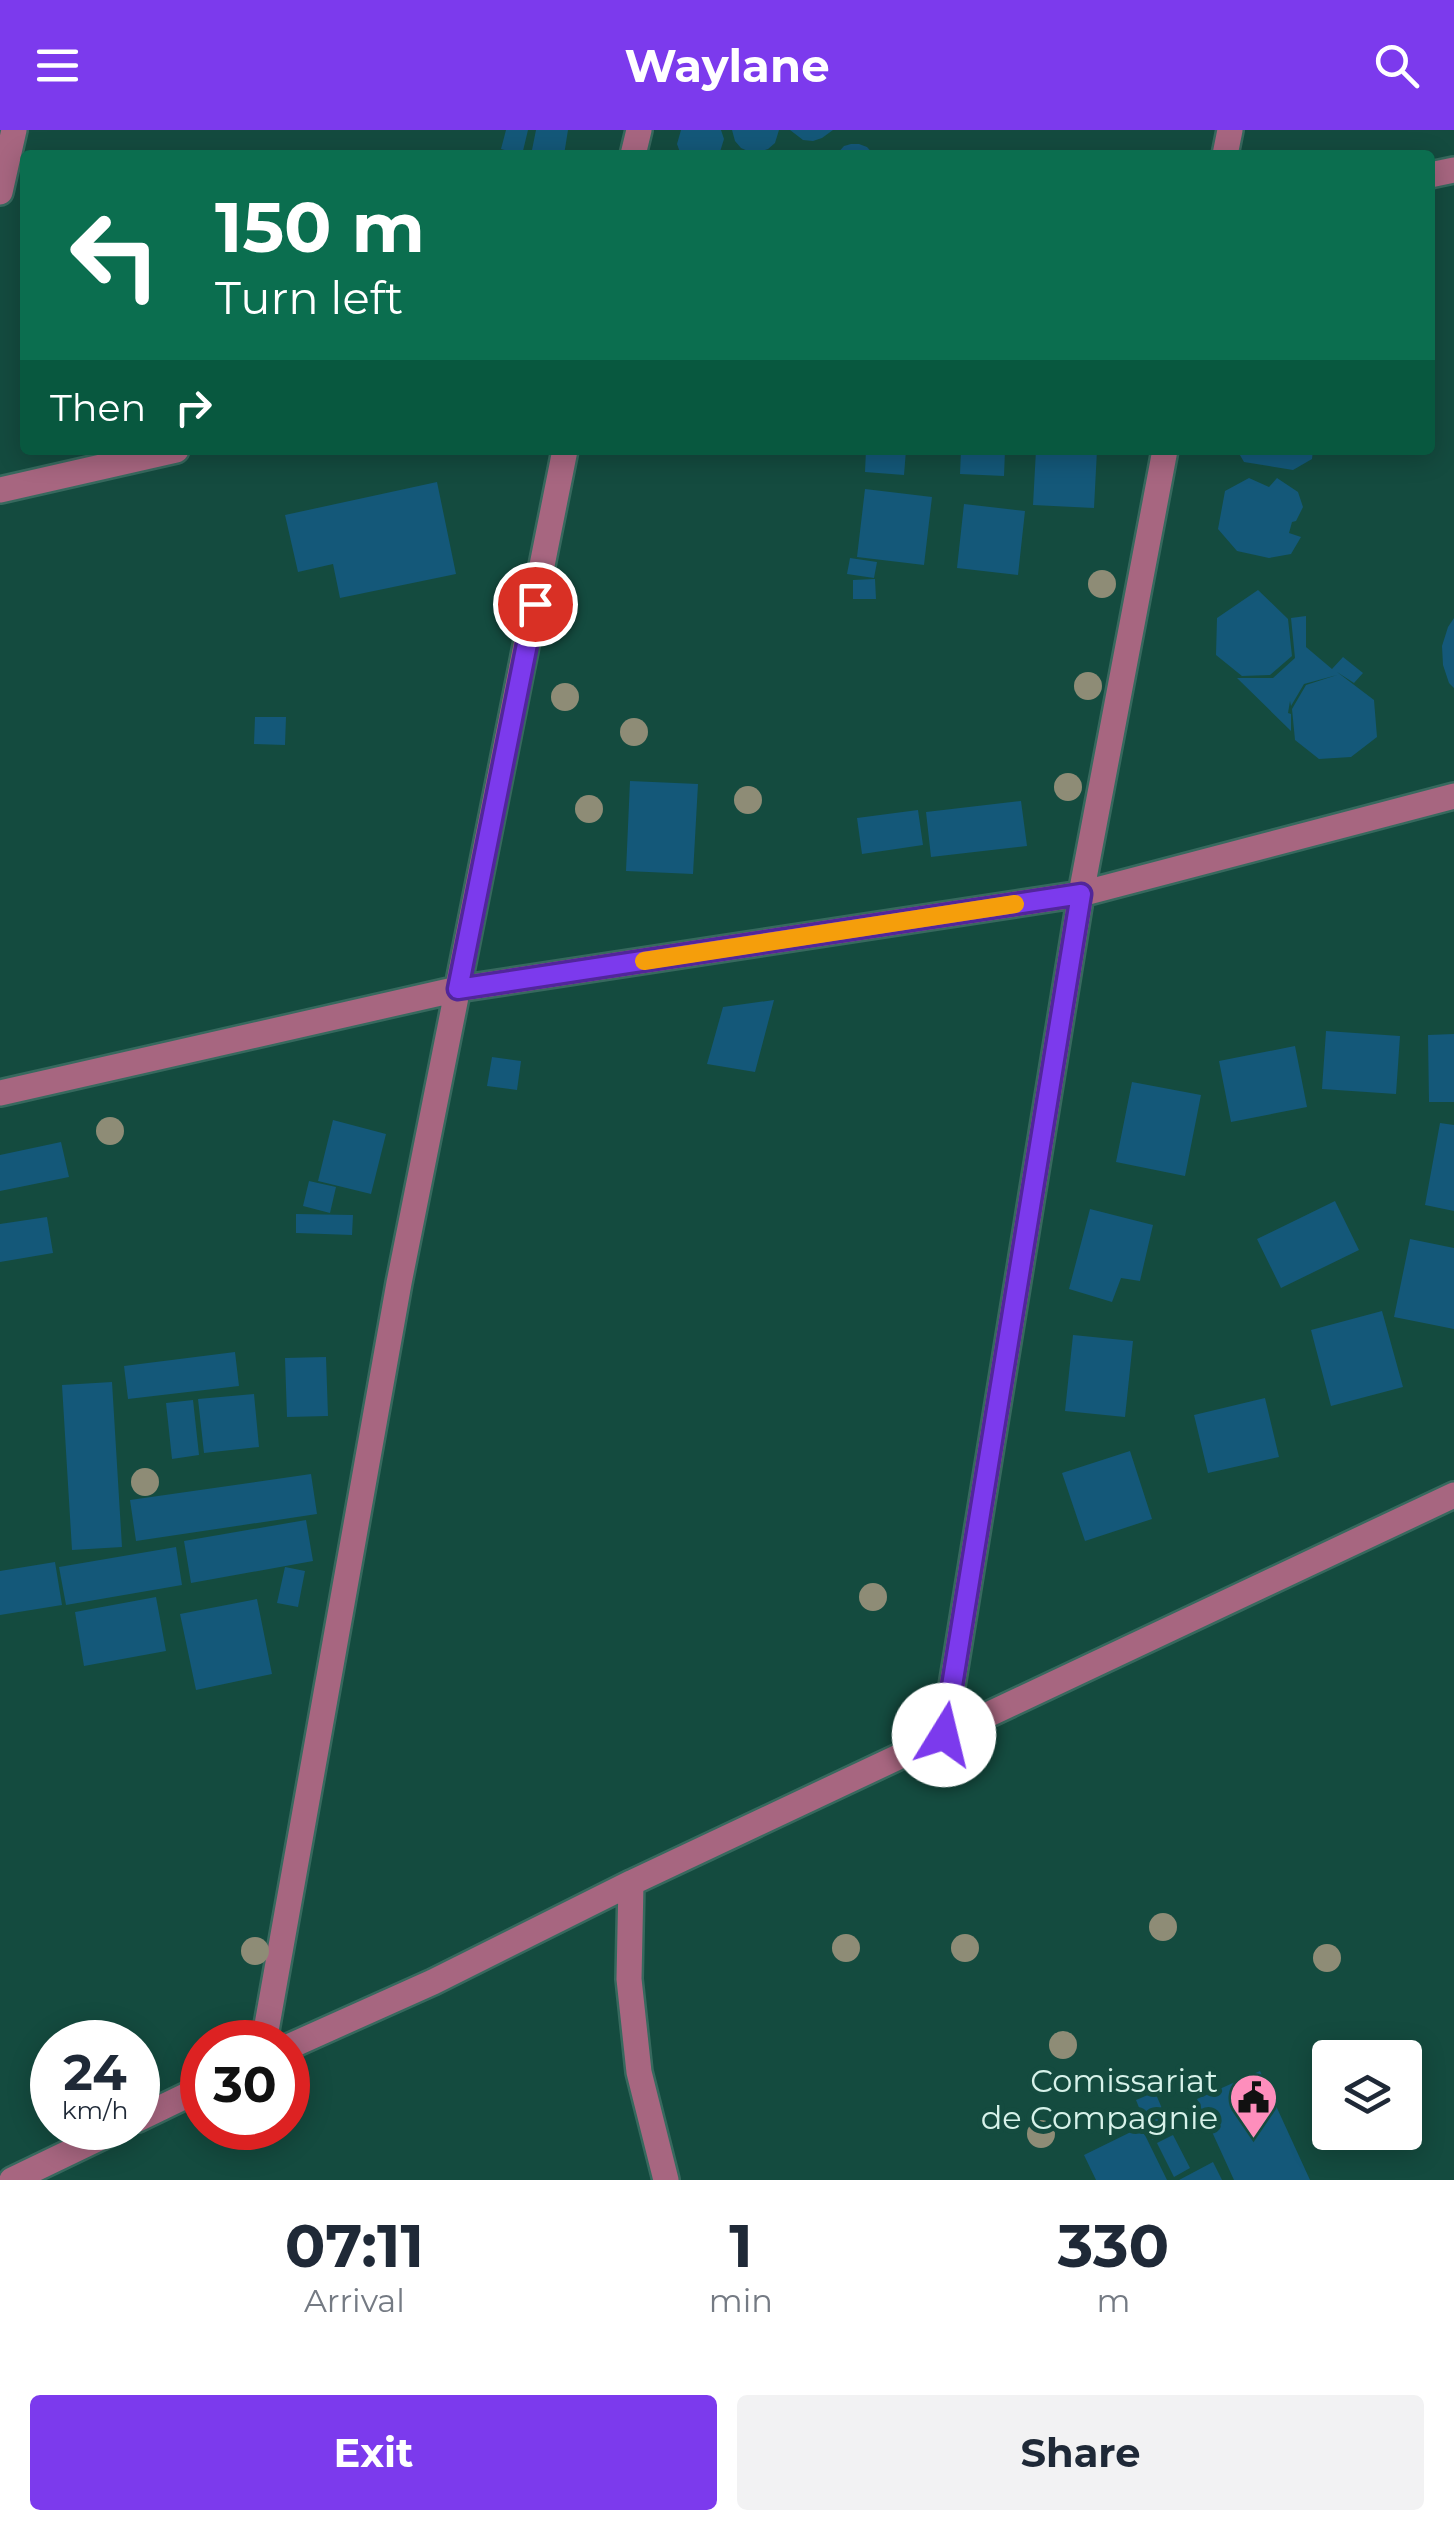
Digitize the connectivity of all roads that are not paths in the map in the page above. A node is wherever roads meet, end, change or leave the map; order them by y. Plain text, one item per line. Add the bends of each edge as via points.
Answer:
1 (14, 130) edge
2 (0, 192) edge
3 (154, 455) edge
4 (564, 455) edge
5 (1164, 455) edge
6 (0, 490) edge
7 (1454, 796) edge
8 (1081, 894) junction
9 (458, 989) junction
10 (0, 1093) edge
11 (1454, 1495) edge
12 (944, 1735) junction
13 (632, 1883) junction
14 (268, 2020) edge
15 (310, 2037) edge
16 (74, 2150) edge
17 (12, 2180) edge
18 (666, 2180) edge

1 - 2 street
3 - 6 street
4 - 9 street
5 - 8 street
7 - 8 street
8 - 9 street
8 - 12 street
9 - 10 street
9 - 14 street
11 - 12 street
12 - 13 street
13 - 15 street
13 - 18 street via 629,1979 638,2072
16 - 17 street

